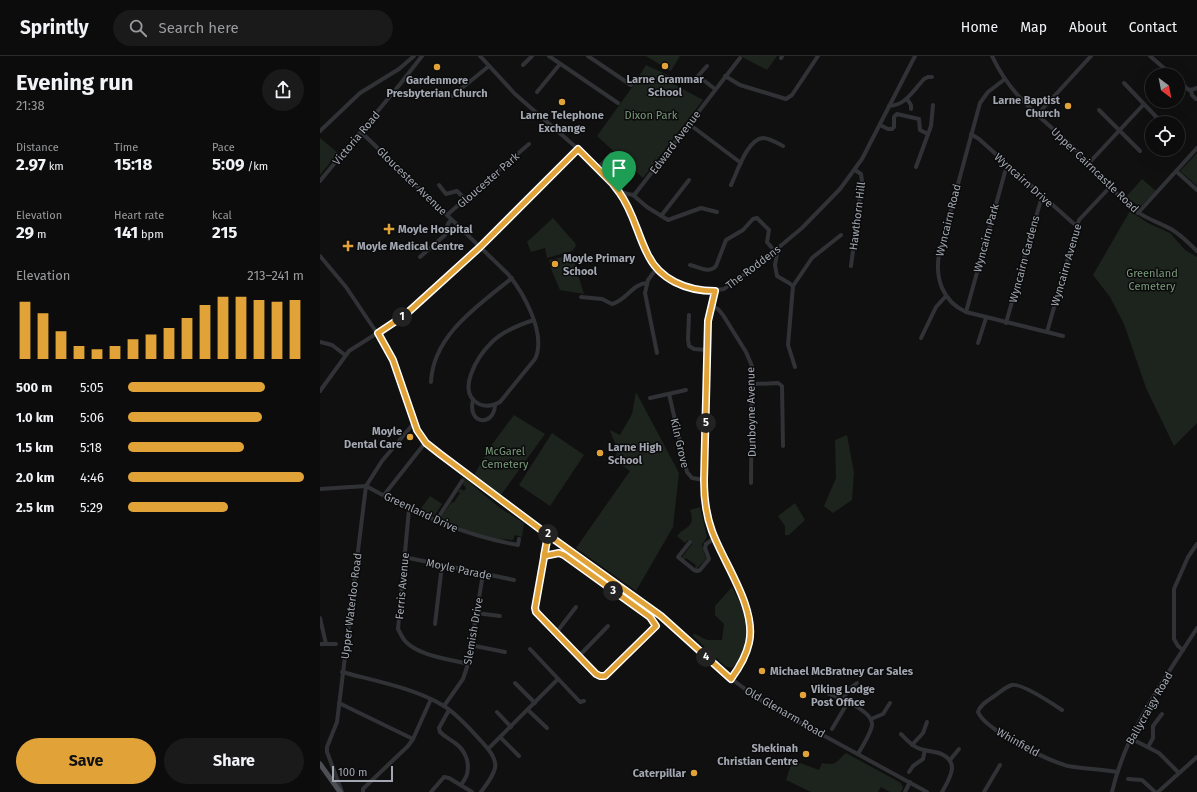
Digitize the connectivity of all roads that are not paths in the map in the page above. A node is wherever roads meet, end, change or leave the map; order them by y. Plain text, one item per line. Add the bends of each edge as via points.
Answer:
1 (414, 56) edge
2 (422, 56) edge
3 (480, 56) edge
4 (532, 56) edge
5 (549, 56) edge
6 (588, 56) edge
7 (818, 56) edge
8 (915, 56) edge
9 (992, 56) edge
10 (1091, 56) edge
11 (1150, 56) edge
12 (740, 58) dead end
13 (560, 64) junction
14 (523, 65) dead end
15 (489, 66) junction
16 (707, 66) dead end
17 (1164, 68) edge
18 (726, 76) junction
19 (932, 77) dead end
20 (1006, 79) junction
21 (1124, 83) dead end
22 (631, 85) dead end
23 (1185, 87) edge
24 (1197, 88) edge
25 (715, 89) junction
26 (1191, 90) junction
27 (537, 92) dead end
28 (452, 96) dead end
29 (907, 99) junction
30 (1196, 99) edge
31 (618, 103) dead end
32 (1144, 104) junction
33 (890, 106) junction
34 (938, 107) dead end
35 (911, 109) dead end
36 (1099, 110) dead end
37 (1037, 115) junction
38 (1155, 116) edge
39 (689, 124) junction
40 (880, 125) junction
41 (320, 131) edge
42 (1120, 131) junction
43 (361, 132) junction
44 (928, 134) junction
45 (971, 134) junction
46 (528, 144) dead end
47 (783, 146) dead end
48 (1197, 148) edge
49 (578, 149) junction
50 (1140, 151) dead end
51 (612, 154) dead end
52 (741, 163) junction
53 (1089, 163) junction
54 (915, 165) dead end
55 (1009, 165) junction
56 (598, 168) junction
57 (855, 170) junction
58 (1176, 171) junction
59 (688, 180) dead end
60 (320, 181) edge
61 (439, 185) dead end
62 (730, 185) dead end
63 (1111, 186) junction
64 (1197, 190) edge
65 (619, 192) junction
66 (633, 195) junction
67 (1043, 196) junction
68 (465, 199) junction
69 (717, 212) dead end
70 (1138, 213) junction
71 (447, 215) junction
72 (661, 216) junction
73 (451, 220) junction
74 (1077, 226) junction
75 (841, 235) dead end
76 (480, 247) junction
77 (1197, 251) edge
78 (775, 252) junction
79 (320, 256) edge
80 (420, 257) dead end
81 (690, 265) dead end
82 (851, 266) dead end
83 (657, 268) junction
84 (512, 278) junction
85 (647, 283) junction
86 (793, 286) junction
87 (715, 291) junction
88 (946, 296) junction
89 (581, 297) dead end
90 (711, 306) junction
91 (966, 312) junction
92 (689, 316) dead end
93 (986, 318) junction
94 (534, 320) junction
95 (1006, 323) junction
96 (1047, 332) junction
97 (378, 333) junction
98 (1063, 336) dead end
99 (920, 338) dead end
100 (320, 342) edge
101 (978, 343) dead end
102 (707, 350) junction
103 (657, 353) dead end
104 (345, 355) junction
105 (795, 367) dead end
106 (432, 382) dead end
107 (753, 384) junction
108 (686, 390) dead end
109 (320, 391) edge
110 (669, 394) junction
111 (650, 398) dead end
112 (473, 400) junction
113 (495, 405) junction
114 (414, 423) junction
115 (426, 443) junction
116 (783, 446) dead end
117 (704, 480) junction
118 (462, 481) dead end
119 (751, 483) dead end
120 (366, 486) junction
121 (320, 489) edge
122 (384, 495) junction
123 (409, 509) junction
124 (436, 521) junction
125 (548, 535) junction
126 (519, 538) dead end
127 (715, 538) junction
128 (690, 542) dead end
129 (1197, 544) edge
130 (544, 556) junction
131 (404, 557) junction
132 (442, 565) junction
133 (483, 574) junction
134 (514, 580) dead end
135 (576, 607) dead end
136 (476, 613) junction
137 (500, 616) dead end
138 (320, 618) edge
139 (435, 624) dead end
140 (608, 626) dead end
141 (1197, 628) edge
142 (556, 633) junction
143 (320, 644) edge
144 (326, 644) junction
145 (336, 644) dead end
146 (470, 646) junction
147 (530, 649) dead end
148 (1184, 650) junction
149 (505, 652) dead end
150 (579, 656) junction
151 (468, 664) junction
152 (342, 672) junction
153 (558, 679) junction
154 (731, 679) junction
155 (515, 683) dead end
156 (857, 683) dead end
157 (825, 692) dead end
158 (431, 699) junction
159 (843, 699) junction
160 (584, 700) dead end
161 (848, 702) junction
162 (339, 703) junction
163 (535, 703) junction
164 (890, 703) dead end
165 (444, 706) junction
166 (449, 710) junction
167 (528, 710) junction
168 (1062, 710) dead end
169 (497, 712) dead end
170 (1162, 714) dead end
171 (871, 719) junction
172 (927, 722) dead end
173 (510, 727) junction
174 (547, 728) dead end
175 (832, 729) dead end
176 (901, 734) dead end
177 (500, 737) junction
178 (1130, 738) junction
179 (413, 739) junction
180 (912, 745) junction
181 (1148, 747) junction
182 (488, 749) junction
183 (959, 749) dead end
184 (925, 750) junction
185 (858, 754) junction
186 (519, 756) dead end
187 (1197, 757) edge
188 (950, 760) junction
189 (320, 764) edge
190 (1000, 765) dead end
191 (909, 772) dead end
192 (1117, 772) junction
193 (1179, 773) junction
194 (1128, 778) dead end
195 (910, 782) junction
196 (461, 785) junction
197 (341, 792) edge
198 (363, 792) edge
199 (432, 792) edge
200 (472, 792) edge
201 (481, 792) edge
202 (905, 792) edge
203 (927, 792) edge
204 (942, 792) edge
205 (984, 792) edge
206 (1112, 792) edge
207 (1156, 792) edge

1 - 41 street via 399,69 360,93
2 - 43 street, Victoria Road
3 - 15 street, The Roddens
4 - 14 street
5 - 13 street
6 - 22 street
7 - 18 street via 792,95 786,99 740,85
8 - 33 street, The Roddens
9 - 20 street, Upper Cairncastle Road
10 - 37 street
11 - 17 street
12 - 18 street, Edward Avenue
13 - 27 street
13 - 31 street
15 - 28 street
15 - 49 street, The Roddens via 516,94
16 - 25 street via 698,76
18 - 25 street, Edward Avenue
19 - 29 street via 924,79
20 - 37 street, Upper Cairncastle Road via 1019,98
20 - 45 street, Wyncairn Road via 982,98
21 - 32 street
23 - 26 street
24 - 26 street
25 - 39 street, Edward Avenue
26 - 30 street
29 - 33 street via 902,104
29 - 35 street
32 - 38 street
32 - 42 street
33 - 40 street, The Roddens
34 - 44 street via 933,106
36 - 42 street
37 - 53 street, Upper Cairncastle Road
39 - 52 street
39 - 66 street, Edward Avenue
40 - 44 street via 892,129 897,114 919,119 920,130
40 - 57 street, The Roddens
42 - 50 street
42 - 53 street
43 - 60 street, Victoria Road
43 - 71 street, Gloucester Avenue
44 - 54 street
45 - 55 street, Wyncairn Drive
45 - 88 street, Wyncairn Road via 938,258 938,277
46 - 68 street, Gloucester Park
47 - 52 street via 766,138 757,140 751,144
48 - 58 street
49 - 56 street, The Roddens
49 - 76 street
51 - 56 street
52 - 62 street
53 - 63 street, Upper Cairncastle Road
55 - 67 street, Wyncairn Drive
55 - 91 street, Wyncairn Park
56 - 65 street, The Roddens
57 - 78 street, The Roddens via 824,206
57 - 82 street, Hawthorn Hill via 861,174 862,181
58 - 64 street
58 - 70 street
59 - 72 street
61 - 68 street via 445,193 457,191
63 - 70 street, Upper Cairncastle Road
63 - 74 street, Wyncairn Avenue via 1082,216
65 - 66 street
65 - 83 street, The Roddens via 632,214 647,254
66 - 72 street
67 - 74 street, Wyncairn Drive
67 - 95 street, Wyncairn Gardens
68 - 71 street, Gloucester Park
69 - 72 street via 701,208 671,219
70 - 77 street, Upper Cairncastle Road via 1174,231
71 - 73 street, Gloucester Avenue
73 - 76 street, Gloucester Avenue
73 - 80 street via 446,225 445,234
74 - 96 street, Wyncairn Avenue
75 - 86 street via 812,258
76 - 84 street, Gloucester Avenue
76 - 97 street via 405,315
78 - 81 street via 767,242 768,229 755,218 725,241 714,269
78 - 86 street via 777,254 774,265 777,276
78 - 87 street, The Roddens via 729,286
79 - 97 street, Old Glenarm Road via 341,280
83 - 85 street
83 - 87 street, The Roddens via 669,280 684,287
84 - 94 street, Gloucester Avenue via 523,294
84 - 106 street via 468,314 450,334 432,370
85 - 89 street via 640,284 614,304 602,299
85 - 103 street via 645,294
86 - 105 street via 788,345
87 - 90 street
88 - 91 street, Wyncairn Road via 955,306
88 - 99 street via 936,307
90 - 102 street
90 - 107 street, Dunboyne Avenue via 722,313 746,352 752,366
91 - 93 street, Wyncairn Road
92 - 102 street via 689,346 694,350
93 - 95 street, Wyncairn Road
93 - 101 street
94 - 112 street via 507,331 484,351 469,380 468,390
94 - 113 street, Gloucester Avenue via 538,344 534,361 503,400
95 - 96 street, Wyncairn Road
96 - 98 street, Wyncairn Road
97 - 104 street
97 - 114 street, Old Glenarm Road via 393,360
100 - 104 street via 332,345
102 - 117 street
104 - 109 street
107 - 116 street via 778,383 783,387
107 - 119 street, Dunboyne Avenue
108 - 110 street
110 - 111 street
110 - 117 street, Kiln Grove via 687,472 692,478
112 - 113 street via 484,406
112 - 113 street via 473,413 481,420 490,417 495,411
114 - 115 street, Old Glenarm Road
114 - 120 street via 382,461
115 - 122 street
115 - 125 street, Old Glenarm Road
117 - 127 street via 707,513
118 - 124 street
120 - 121 street
120 - 122 street, Greenland Drive
120 - 152 street, Upper Waterloo Road
122 - 123 street, Greenland Drive
123 - 124 street, Greenland Drive
123 - 131 street, Ferris Avenue
124 - 126 street, Greenland Drive via 502,542 518,545
125 - 130 street
125 - 154 street, Old Glenarm Road via 661,616
127 - 128 street via 706,544 709,559 697,572 678,557
127 - 154 street via 744,601 750,621 748,650
129 - 148 street via 1174,589 1174,639
130 - 142 street via 535,608 538,615
130 - 150 street via 559,553 564,555 650,617 656,626 605,676 596,674
131 - 132 street, Moyle Parade
131 - 151 street, Ferris Avenue via 398,629 405,641 421,652
132 - 133 street, Moyle Parade
132 - 139 street
133 - 134 street, Moyle Parade
133 - 136 street, Slemish Drive
135 - 142 street
136 - 137 street
136 - 146 street, Slemish Drive
138 - 144 street
140 - 150 street
141 - 148 street, Ballycraigy Road
142 - 150 street
143 - 144 street
144 - 145 street
146 - 149 street
146 - 151 street, Slemish Drive
147 - 153 street
148 - 178 street, Ballycraigy Road via 1138,721
151 - 165 street, Slemish Drive via 463,679
152 - 158 street via 399,687
152 - 162 street, Upper Waterloo Road
153 - 160 street via 580,702
153 - 163 street
154 - 185 street, Old Glenarm Road via 772,707
155 - 163 street
156 - 159 street via 849,689
157 - 159 street
158 - 165 street
158 - 179 street
159 - 161 street
161 - 171 street
161 - 175 street
162 - 179 street
162 - 197 street, Upper Waterloo Road via 327,752
163 - 167 street
164 - 171 street via 883,714
165 - 166 street
166 - 182 street
166 - 196 street via 439,728 446,738 466,755 467,775
167 - 173 street
167 - 174 street
168 - 192 street, Whinfield via 1016,685 998,693 978,712 999,733 1047,758 1073,767
169 - 173 street
170 - 181 street via 1153,726 1153,736
171 - 185 street via 872,728
172 - 180 street via 924,731
173 - 177 street
176 - 180 street
177 - 182 street
177 - 186 street
178 - 181 street
178 - 192 street, Ballycraigy Road
179 - 198 street via 363,789
180 - 184 street
181 - 193 street via 1160,754
182 - 201 street via 495,768
183 - 188 street
184 - 188 street
184 - 191 street via 923,759
185 - 195 street, Old Glenarm Road
187 - 193 street
188 - 204 street via 951,774
189 - 197 main road
190 - 205 street
192 - 206 street, Ballycraigy Road
193 - 207 street
194 - 207 street via 1142,780
195 - 202 street
195 - 203 street, Old Glenarm Road
196 - 199 street via 444,776
196 - 200 street

